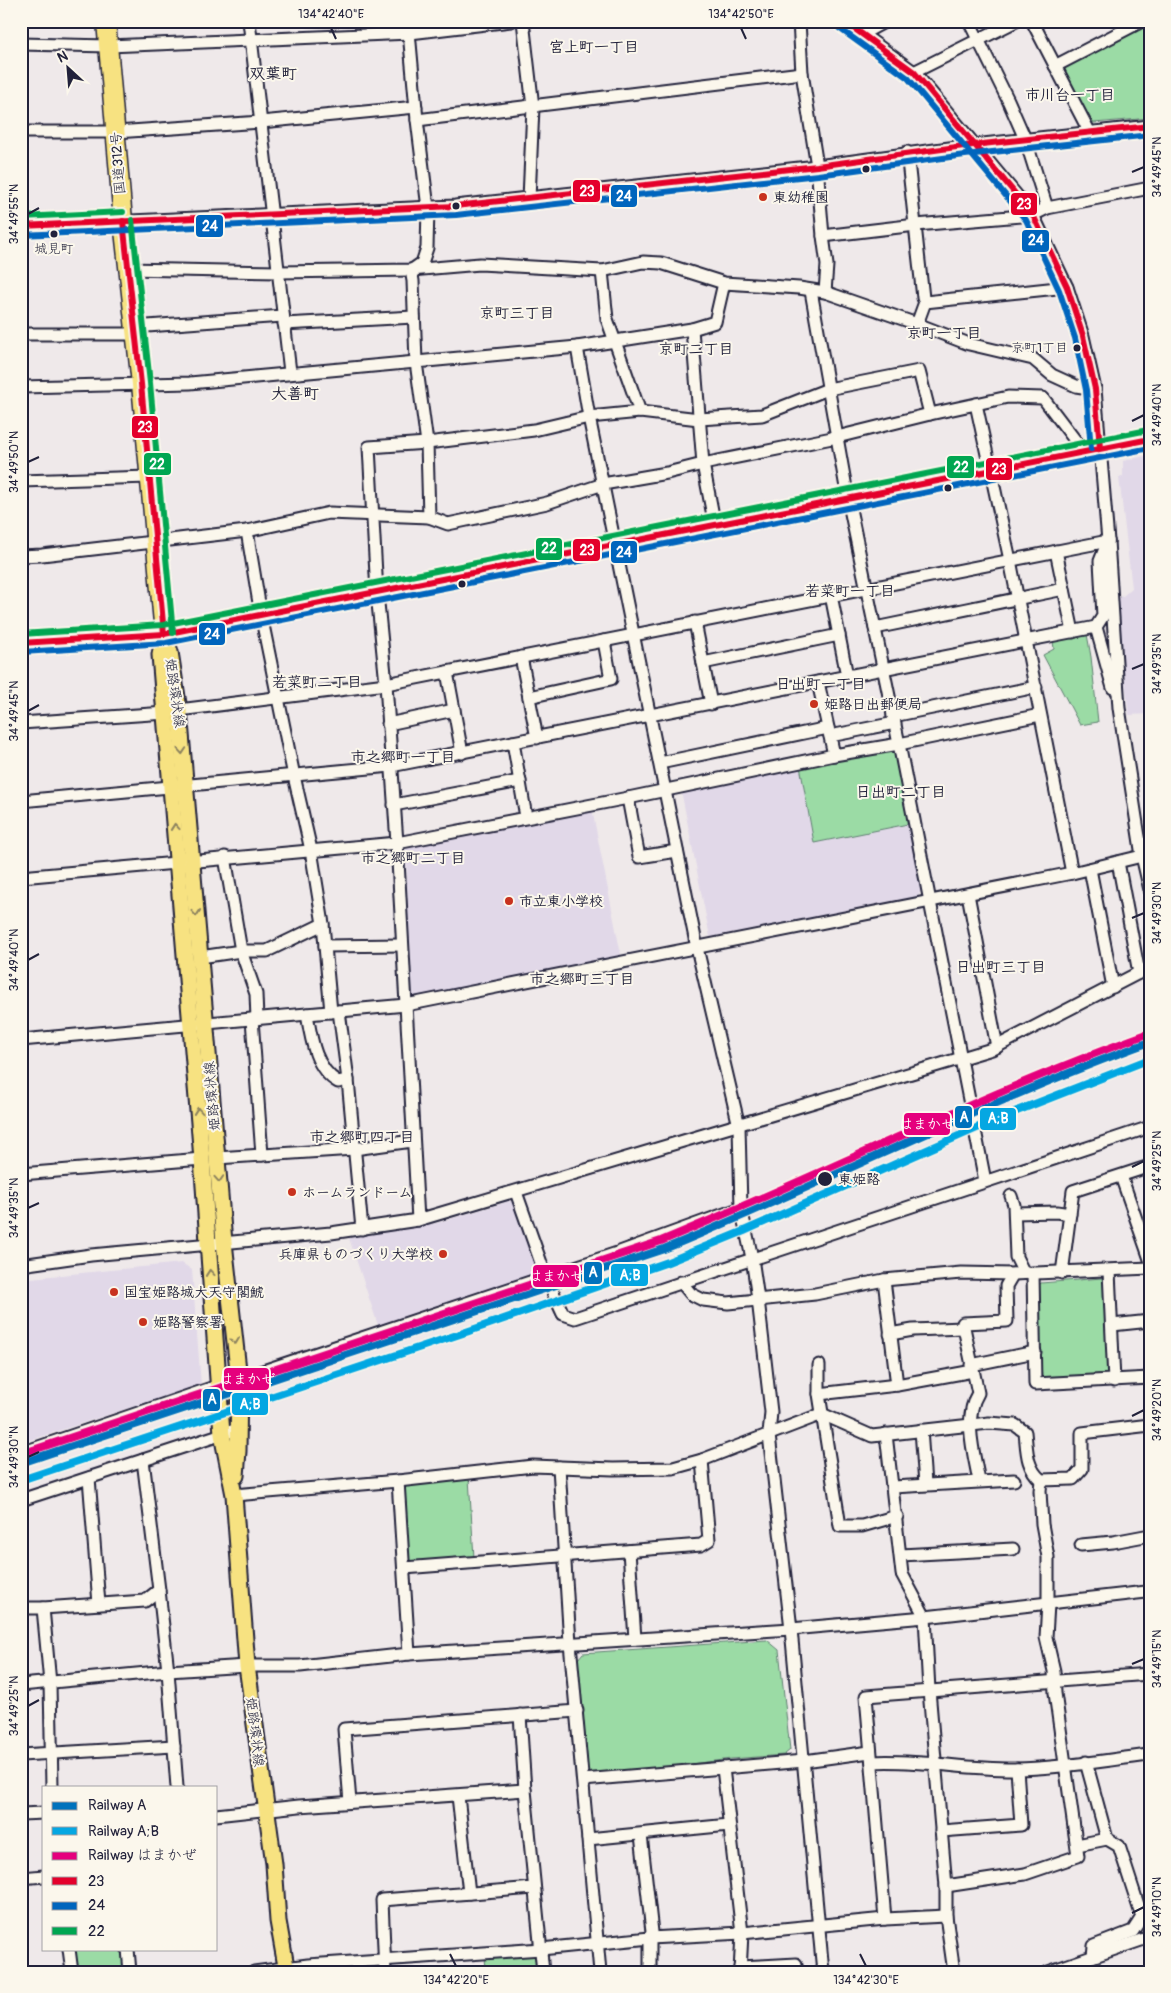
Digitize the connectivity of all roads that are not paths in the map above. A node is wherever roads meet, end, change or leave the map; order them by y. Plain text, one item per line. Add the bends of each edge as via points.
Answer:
1 (106, 21) edge
2 (249, 21) edge
3 (408, 21) edge
4 (511, 21) edge
5 (523, 21) edge
6 (799, 21) edge
7 (844, 21) edge
8 (886, 21) edge
9 (969, 21) edge
10 (1016, 21) edge
11 (1032, 21) edge
12 (1142, 21) edge
13 (1147, 21) edge
14 (1150, 27) edge
15 (410, 33) junction
16 (862, 34) junction
17 (251, 39) junction
18 (979, 41) junction
19 (21, 44) edge
20 (109, 46) junction
21 (1055, 66) junction
22 (914, 72) junction
23 (802, 73) junction
24 (416, 106) junction
25 (533, 107) junction
26 (417, 120) junction
27 (260, 122) junction
28 (1150, 126) edge
29 (21, 132) edge
30 (116, 132) junction
31 (1090, 133) junction
32 (1026, 141) junction
33 (975, 144) junction
34 (907, 152) junction
35 (816, 166) junction
36 (1150, 188) edge
37 (529, 199) junction
38 (428, 208) junction
39 (1047, 208) junction
40 (272, 215) junction
41 (1033, 215) junction
42 (123, 222) junction
43 (916, 224) junction
44 (21, 226) edge
45 (822, 236) junction
46 (128, 269) junction
47 (411, 270) junction
48 (278, 272) junction
49 (602, 272) junction
50 (724, 283) junction
51 (1067, 286) junction
52 (811, 291) junction
53 (825, 292) junction
54 (925, 302) junction
55 (414, 317) junction
56 (284, 320) junction
57 (918, 324) junction
58 (692, 329) junction
59 (135, 331) junction
60 (21, 334) edge
61 (613, 341) junction
62 (577, 347) junction
63 (416, 362) junction
64 (290, 372) junction
65 (141, 384) junction
66 (21, 387) edge
67 (828, 389) junction
68 (1095, 389) junction
69 (976, 404) junction
70 (640, 412) junction
71 (930, 414) junction
72 (589, 417) junction
73 (699, 419) junction
74 (837, 438) junction
75 (1150, 439) edge
76 (427, 443) junction
77 (1092, 450) junction
78 (703, 464) junction
79 (992, 472) junction
80 (149, 477) junction
81 (21, 480) edge
82 (603, 484) junction
83 (848, 499) junction
84 (372, 516) junction
85 (429, 518) junction
86 (715, 526) junction
87 (247, 531) junction
88 (155, 541) junction
89 (1108, 541) junction
90 (617, 546) junction
91 (1056, 551) junction
92 (21, 556) edge
93 (1010, 560) junction
94 (867, 588) junction
95 (1064, 589) junction
96 (377, 593) junction
97 (831, 595) junction
98 (1018, 598) junction
99 (261, 615) junction
100 (695, 622) junction
101 (1096, 627) junction
102 (875, 628) junction
103 (1073, 632) junction
104 (164, 634) junction
105 (634, 634) junction
106 (839, 635) junction
107 (604, 641) junction
108 (1026, 641) junction
109 (21, 643) edge
110 (521, 657) junction
111 (703, 663) junction
112 (884, 668) junction
113 (447, 672) junction
114 (847, 676) junction
115 (818, 682) junction
116 (386, 684) junction
117 (1036, 687) junction
118 (529, 697) junction
119 (278, 698) junction
120 (711, 704) junction
121 (1119, 708) junction
122 (454, 710) junction
123 (172, 712) junction
124 (1040, 715) junction
125 (650, 716) junction
126 (894, 719) junction
127 (21, 723) edge
128 (388, 724) junction
129 (829, 732) junction
130 (537, 738) junction
131 (513, 742) junction
132 (899, 744) junction
133 (462, 752) junction
134 (834, 755) junction
135 (660, 763) junction
136 (391, 766) junction
137 (294, 776) junction
138 (520, 781) junction
139 (178, 786) junction
140 (665, 790) junction
141 (628, 798) junction
142 (21, 801) edge
143 (394, 805) junction
144 (526, 818) junction
145 (397, 843) junction
146 (311, 850) junction
147 (677, 851) junction
148 (1142, 856) junction
149 (224, 857) junction
150 (185, 861) junction
151 (1118, 862) junction
152 (1090, 869) junction
153 (1072, 874) junction
154 (21, 877) edge
155 (1150, 890) edge
156 (968, 894) junction
157 (930, 902) junction
158 (323, 924) junction
159 (402, 945) junction
160 (325, 946) junction
161 (697, 948) junction
162 (241, 951) junction
163 (200, 957) junction
164 (1150, 968) edge
165 (1139, 973) junction
166 (1113, 987) junction
167 (406, 1005) junction
168 (335, 1011) junction
169 (307, 1014) junction
170 (254, 1019) junction
171 (198, 1025) junction
172 (21, 1040) edge
173 (997, 1047) junction
174 (960, 1059) junction
175 (348, 1080) junction
176 (739, 1126) junction
177 (1150, 1127) edge
178 (412, 1141) junction
179 (354, 1150) junction
180 (262, 1155) junction
181 (217, 1158) junction
182 (202, 1159) junction
183 (1150, 1166) edge
184 (21, 1174) edge
185 (1122, 1176) junction
186 (985, 1180) junction
187 (516, 1192) junction
188 (1011, 1196) dead end
189 (741, 1208) junction
190 (1015, 1213) junction
191 (1070, 1214) junction
192 (418, 1220) junction
193 (362, 1229) junction
194 (224, 1242) junction
195 (207, 1244) junction
196 (752, 1258) junction
197 (1150, 1259) edge
198 (21, 1264) edge
199 (1150, 1268) edge
200 (1109, 1271) junction
201 (1062, 1272) junction
202 (1023, 1273) junction
203 (546, 1277) junction
204 (884, 1280) junction
205 (681, 1282) junction
206 (758, 1300) junction
207 (1150, 1321) edge
208 (1112, 1325) junction
209 (963, 1328) junction
210 (890, 1334) junction
211 (1034, 1352) junction
212 (819, 1366) dead end
213 (972, 1368) junction
214 (1150, 1378) edge
215 (239, 1379) junction
216 (1114, 1381) junction
217 (220, 1385) junction
218 (897, 1385) junction
219 (819, 1394) junction
220 (822, 1414) junction
221 (1150, 1425) edge
222 (971, 1426) junction
223 (238, 1429) junction
224 (921, 1430) junction
225 (222, 1434) junction
226 (886, 1434) junction
227 (769, 1435) junction
228 (21, 1453) edge
229 (143, 1460) junction
230 (702, 1460) junction
231 (559, 1467) junction
232 (89, 1478) junction
233 (1014, 1480) dead end
234 (1041, 1480) junction
235 (398, 1481) junction
236 (979, 1481) junction
237 (925, 1484) junction
238 (894, 1487) junction
239 (234, 1495) junction
240 (21, 1500) edge
241 (897, 1516) junction
242 (1150, 1535) edge
243 (1081, 1545) dead end
244 (1013, 1549) dead end
245 (628, 1551) junction
246 (901, 1555) junction
247 (563, 1556) junction
248 (404, 1568) junction
249 (1150, 1589) edge
250 (159, 1590) junction
251 (99, 1604) junction
252 (1048, 1604) junction
253 (21, 1608) edge
254 (44, 1608) junction
255 (925, 1617) junction
256 (791, 1629) junction
257 (635, 1639) junction
258 (570, 1643) junction
259 (409, 1654) junction
260 (247, 1666) junction
261 (168, 1671) junction
262 (1149, 1674) edge
263 (1054, 1680) junction
264 (50, 1683) junction
265 (21, 1685) edge
266 (929, 1690) junction
267 (576, 1711) junction
268 (520, 1715) junction
269 (174, 1746) junction
270 (50, 1753) junction
271 (21, 1755) edge
272 (1150, 1755) edge
273 (871, 1757) junction
274 (804, 1761) junction
275 (1086, 1762) junction
276 (935, 1765) junction
277 (1064, 1765) junction
278 (723, 1768) junction
279 (1017, 1769) junction
280 (583, 1780) junction
281 (52, 1786) edge
282 (176, 1786) edge
283 (524, 1790) junction
284 (458, 1796) junction
285 (350, 1802) junction
286 (266, 1809) junction
287 (42, 1812) edge
288 (21, 1814) edge
289 (218, 1815) edge
290 (729, 1825) junction
291 (941, 1831) junction
292 (641, 1835) junction
293 (588, 1839) junction
294 (1107, 1839) junction
295 (1076, 1845) junction
296 (42, 1876) edge
297 (21, 1878) edge
298 (946, 1886) junction
299 (534, 1888) junction
300 (468, 1893) junction
301 (946, 1916) junction
302 (885, 1919) junction
303 (819, 1926) junction
304 (742, 1933) junction
305 (1150, 1937) edge
306 (650, 1938) junction
307 (598, 1942) junction
308 (541, 1949) junction
309 (69, 1950) edge
310 (128, 1950) edge
311 (1093, 1956) junction
312 (385, 1966) edge
313 (740, 1969) edge
314 (286, 1971) edge
315 (72, 1972) edge
316 (130, 1972) edge
317 (254, 1972) edge
318 (543, 1972) edge
319 (600, 1972) edge
320 (650, 1972) edge
321 (796, 1972) edge
322 (823, 1972) edge
323 (954, 1972) edge
324 (1048, 1972) edge

1 - 20 highway, 国道312号
2 - 17 street
3 - 15 street
4 - 15 street
5 - 25 street
6 - 23 street
7 - 16 street
8 - 16 street
9 - 18 street
10 - 18 street
11 - 21 street
12 - 21 street
13 - 14 street
15 - 17 street
15 - 24 street
16 - 22 street
17 - 20 street
17 - 27 street
18 - 22 street
18 - 32 street
19 - 20 street
20 - 30 highway, 国道312号
21 - 31 street
22 - 33 street
23 - 25 street
23 - 35 street
24 - 26 street
24 - 27 street
25 - 26 street
25 - 37 street
26 - 38 street
27 - 30 street
27 - 40 street
28 - 31 street
29 - 30 street
30 - 42 highway, 国道312号
31 - 32 street
32 - 33 street
32 - 39 street
33 - 34 street
33 - 41 street
34 - 35 street
34 - 43 street
35 - 37 street
35 - 45 street
36 - 39 street
37 - 38 street
38 - 40 street
38 - 47 street via 427,248 422,263
39 - 41 street
40 - 42 street
40 - 48 street
41 - 43 street
41 - 51 street
42 - 44 street
42 - 46 highway, 国道312号
43 - 45 street
43 - 54 street
45 - 53 street via 827,265
46 - 48 street
46 - 59 highway, 国道312号
47 - 48 street
47 - 49 street via 480,264
47 - 55 street
48 - 56 street
49 - 50 street via 643,262 661,263
49 - 61 street
50 - 52 street
50 - 58 street via 715,322
51 - 54 street
51 - 68 street
52 - 53 street
52 - 67 street
53 - 57 street
54 - 57 street
55 - 56 street
55 - 63 street
56 - 59 street
56 - 64 street
57 - 68 street via 969,344 1033,359 1052,375 1076,386
58 - 61 street
58 - 73 street
59 - 60 street
59 - 65 highway, 国道312号
61 - 62 street
61 - 70 street
62 - 63 street
62 - 72 street
63 - 64 street
63 - 76 street
64 - 65 street via 190,383
65 - 66 street
65 - 80 highway, 国道312号
67 - 71 street via 919,371
67 - 73 street via 762,415
67 - 74 street
68 - 77 street
69 - 71 street
69 - 77 street via 1008,397 1042,398
69 - 79 street
70 - 72 street
70 - 73 street
71 - 74 street
72 - 76 street via 534,430
72 - 82 street
73 - 78 street
74 - 78 street
74 - 83 street
75 - 77 highway
76 - 84 street via 368,447
76 - 85 street
77 - 79 highway
77 - 89 street
78 - 82 street
78 - 86 street
79 - 83 highway
79 - 93 street
80 - 81 street
80 - 88 highway, 国道312号
82 - 85 street via 547,503 448,524
82 - 90 street
83 - 86 highway
83 - 94 street
84 - 85 street
84 - 87 street via 329,514
84 - 96 street
86 - 90 highway
87 - 88 street
87 - 99 street
88 - 92 street
88 - 104 highway, 国道312号
89 - 91 street
89 - 101 street via 1100,561 1103,616
89 - 121 street
90 - 96 highway
90 - 105 street
91 - 93 street
91 - 95 street
93 - 94 street
93 - 98 street
94 - 97 street
94 - 102 street
95 - 98 street
95 - 103 street
96 - 99 highway
96 - 116 street
97 - 100 street
97 - 106 street
98 - 102 street
98 - 108 street
99 - 104 highway
99 - 119 street
100 - 105 street
100 - 111 street
101 - 103 street
101 - 121 street
102 - 112 street
103 - 108 street
104 - 109 highway
104 - 123 main road, 姫路環状線 via 160,655
105 - 107 street
105 - 125 street
106 - 111 street
106 - 114 street
107 - 110 street
107 - 118 street via 611,679
108 - 112 street
108 - 117 street
110 - 113 street
110 - 118 street
111 - 120 street
112 - 114 street
112 - 126 street
113 - 116 street
113 - 122 street
114 - 115 street
115 - 120 street
115 - 129 street
116 - 119 street
116 - 128 street
117 - 124 street
117 - 126 street
118 - 130 street
119 - 123 street
119 - 137 street
120 - 125 street
121 - 148 street
122 - 128 street
122 - 133 street
123 - 127 street
123 - 139 main road, 姫路環状線
124 - 132 street
124 - 153 street
125 - 130 street
125 - 135 street
126 - 129 street
126 - 132 street
128 - 136 street
129 - 134 street
129 - 135 street
130 - 131 street
131 - 133 street
131 - 138 street
132 - 134 street
132 - 157 street
133 - 136 street
134 - 140 street
135 - 140 street
136 - 137 street
136 - 143 street
137 - 139 street
137 - 146 street
138 - 143 street
138 - 144 street
139 - 142 street
139 - 150 main road, 姫路環状線
140 - 141 street
140 - 147 street
141 - 144 street
141 - 147 street via 639,857
143 - 145 street
144 - 145 street
145 - 146 street
145 - 159 street
146 - 149 street
146 - 158 street
147 - 161 street
148 - 151 street
148 - 155 street
149 - 150 street
149 - 162 street
150 - 154 street
150 -> 163 main road, 姫路環状線
150 - 171 main road, 姫路環状線
151 - 152 street
151 - 165 street
152 - 153 street
152 - 166 street
153 - 156 street
156 - 157 street
156 - 173 street
157 - 161 street
157 - 174 street
158 - 160 street
158 - 162 street via 267,951
159 - 160 street
159 - 167 street
160 - 168 street
161 - 167 street
161 - 176 street
162 - 163 street
162 - 170 street via 256,994
163 - 171 main road, 姫路環状線
164 - 165 street
165 - 166 street
166 - 173 street
167 - 168 street
167 - 178 street
168 - 169 street
168 - 175 street
169 - 170 street
169 - 175 street via 312,1046 329,1077 338,1082
170 - 171 street
170 - 180 street
171 - 172 street
171 - 181 main road, 姫路環状線
182 -> 171 main road, 姫路環状線
173 - 174 street
174 - 176 street
174 - 186 street
175 - 179 street
176 - 187 street
176 - 189 street
177 - 186 street
178 - 179 street
178 - 192 street
179 - 180 street
179 - 193 street
180 - 181 street
181 -> 194 main road, 姫路環状線
182 - 184 street
182 - 195 main road, 姫路環状線
183 - 185 street
185 - 191 street via 1073,1191
185 - 197 street
186 - 196 street
187 - 192 street
187 - 203 street
188 - 190 street
189 - 196 street
189 - 203 street
190 - 191 street
190 - 202 street via 1016,1256
191 - 201 street
192 - 193 street
193 - 194 street
194 - 195 street
194 -> 215 main road, 姫路環状線
195 - 198 street
217 -> 195 main road, 姫路環状線
196 - 205 street
196 - 206 street
199 - 200 street
200 - 201 street
200 - 208 street
201 - 202 street
202 - 204 street via 961,1273
202 - 209 street via 1006,1286 1006,1321 962,1323
202 - 211 street
203 - 205 street via 562,1314 575,1318
203 - 215 street
204 - 206 street via 815,1294
204 - 210 street
205 - 206 street via 691,1294 703,1300 728,1303
206 - 227 street via 771,1412
207 - 208 street
208 - 216 street
209 - 210 street
209 - 213 street
210 - 218 street
211 - 213 street
211 - 216 street via 1036,1384
212 - 219 street
213 - 218 street
213 - 222 street via 978,1392 973,1401
214 - 216 street
215 - 223 main road, 姫路環状線
217 - 225 main road, 姫路環状線
217 - 228 street
218 - 219 street
219 - 220 street
220 - 226 street via 872,1436
220 - 227 street
220 - 241 street via 840,1526 862,1526
221 - 234 street via 1082,1433 1082,1469 1073,1480
222 - 224 street
222 - 234 street via 1015,1425 1025,1432 1028,1463
222 - 236 street
223 - 225 street
223 - 239 main road, 姫路環状線
224 - 226 street
224 - 237 street
225 - 229 street
225 - 239 main road, 姫路環状線
226 - 238 street
227 - 230 street
227 - 256 street
229 - 232 street
229 - 250 street
230 - 231 street via 673,1468
230 - 245 street via 709,1540 701,1545
231 - 235 street via 533,1466
231 - 247 street
232 - 240 street
232 - 251 street
233 - 236 street
234 - 252 street via 1042,1524 1048,1557
235 - 239 street
235 - 248 street
236 - 237 street
237 - 238 street
238 - 241 street
239 - 260 main road, 姫路環状線
241 - 246 street
242 - 243 street
244 - 246 street
245 - 247 street
245 - 257 street
246 - 255 street via 902,1574
247 - 248 street
247 - 258 street
248 - 259 street
249 - 252 street
250 - 251 street via 145,1600
250 - 261 street
251 - 254 street
252 - 255 street
252 - 263 street via 1046,1637
253 - 254 street
254 - 264 street
255 - 256 street
255 - 266 street
256 - 257 street
256 - 274 street
257 - 258 street
258 - 259 street
258 - 267 street
259 - 260 street via 300,1666
260 - 261 street
260 - 286 main road, 姫路環状線
261 - 264 street
261 - 269 street
262 - 263 street
263 - 266 street
263 - 277 street
264 - 265 street
264 - 270 street
266 - 273 street via 866,1696
266 - 276 street
267 - 268 street
267 - 280 street
268 - 283 street
268 - 285 street via 344,1729
269 - 270 street
269 - 282 street
270 - 271 street
270 - 281 street
272 - 275 street
273 - 274 street
273 - 276 street
273 - 302 street
274 - 278 street
274 - 303 street
275 - 277 street
275 - 294 street
276 - 279 street
276 - 291 street
277 - 279 street
277 - 295 street
278 - 280 street
278 - 290 street
279 - 291 street via 1021,1825
280 - 293 street
283 - 284 street
283 - 299 street
284 - 285 street
284 - 300 street
285 - 286 street
286 - 289 street
286 - 314 main road, 姫路環状線
287 - 288 street
290 - 292 street
290 - 304 street
291 - 298 street
292 - 293 street
292 - 306 street via 652,1932
293 - 307 street
294 - 295 street
294 - 311 street via 1119,1846 1142,1918 1133,1931 1094,1946
295 - 298 street via 1078,1856 1025,1874
296 - 297 street
298 - 301 street
299 - 300 street
299 - 308 street
300 - 312 street via 382,1900
301 - 302 street
301 - 323 street
302 - 303 street
303 - 304 street
303 - 322 street
304 - 306 street
304 - 313 street
305 - 311 street
306 - 307 street
306 - 320 street
307 - 308 street
307 - 319 street
308 - 312 street
308 - 318 street
309 - 315 street
310 - 316 street
311 - 324 street
312 - 314 street
313 - 321 street via 796,1964
314 - 317 street

